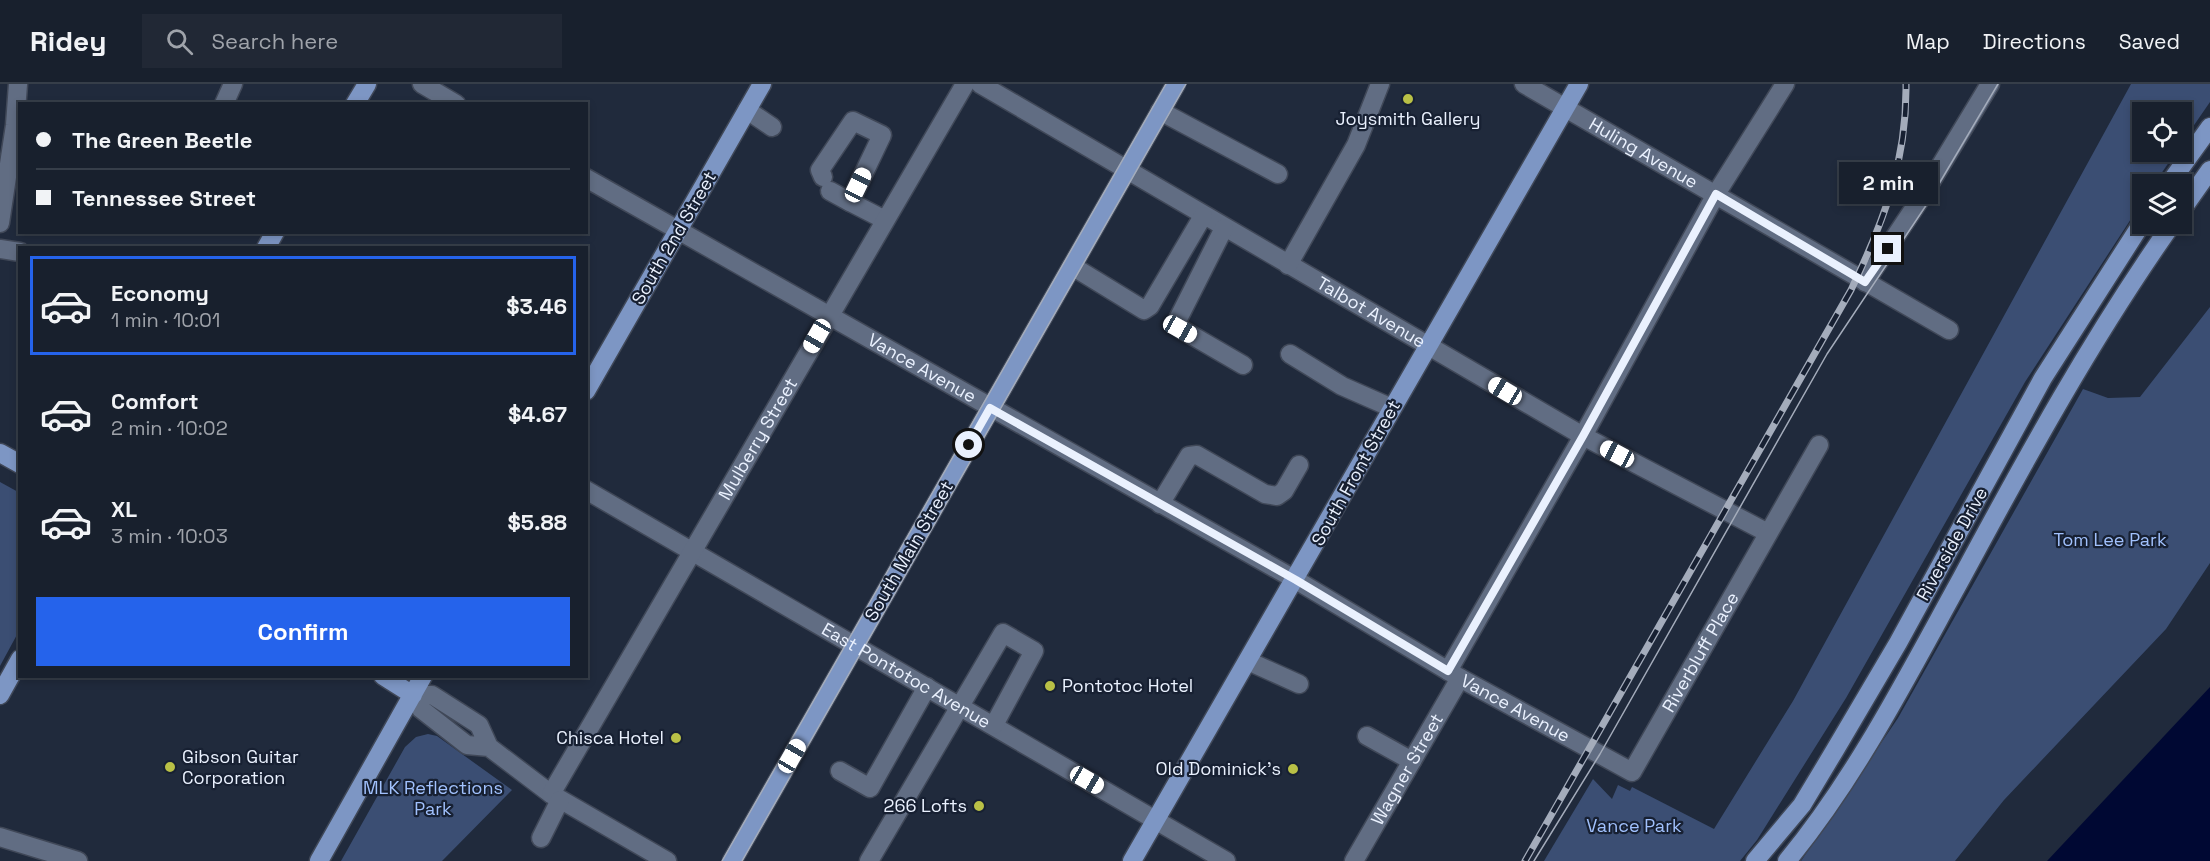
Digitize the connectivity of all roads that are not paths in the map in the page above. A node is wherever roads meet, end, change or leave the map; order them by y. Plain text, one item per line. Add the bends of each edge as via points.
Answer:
1 (18, 84) edge
2 (233, 84) edge
3 (368, 84) edge
4 (422, 84) edge
5 (762, 84) edge
6 (965, 84) edge
7 (980, 84) edge
8 (1176, 84) edge
9 (1380, 84) edge
10 (1524, 84) edge
11 (1579, 84) edge
12 (1785, 84) edge
13 (1990, 84) edge
14 (225, 102) edge
15 (356, 102) edge
16 (453, 102) edge
17 (1566, 108) junction
18 (747, 110) junction
19 (1160, 111) junction
20 (772, 127) dead end
21 (2210, 127) edge
22 (2210, 170) edge
23 (1126, 171) junction
24 (1278, 174) dead end
25 (2176, 174) edge
26 (9, 179) edge
27 (588, 179) edge
28 (1716, 194) junction
29 (2192, 195) edge
30 (850, 202) junction
31 (1203, 216) junction
32 (885, 220) junction
33 (0, 223) edge
34 (1224, 228) junction
35 (678, 231) junction
36 (2135, 234) edge
37 (2166, 234) edge
38 (0, 249) edge
39 (18, 252) edge
40 (1288, 265) junction
41 (1072, 266) junction
42 (1865, 282) junction
43 (829, 316) junction
44 (1949, 330) dead end
45 (1428, 345) junction
46 (1290, 354) dead end
47 (1243, 365) dead end
48 (588, 388) edge
49 (990, 408) junction
50 (1392, 408) junction
51 (1583, 436) junction
52 (1819, 445) dead end
53 (0, 453) edge
54 (18, 463) edge
55 (1299, 465) dead end
56 (588, 491) edge
57 (1160, 504) junction
58 (1768, 533) junction
59 (693, 551) junction
60 (1296, 580) junction
61 (855, 645) junction
62 (1248, 661) junction
63 (18, 663) edge
64 (1454, 674) junction
65 (386, 678) edge
66 (422, 678) edge
67 (1299, 684) dead end
68 (927, 687) junction
69 (0, 695) edge
70 (413, 695) junction
71 (961, 707) junction
72 (994, 726) junction
73 (1367, 736) dead end
74 (1412, 761) junction
75 (840, 771) dead end
76 (1632, 772) joint
77 (556, 797) junction
78 (1155, 820) junction
79 (0, 837) edge
80 (541, 838) dead end
81 (78, 861) edge
82 (319, 861) edge
83 (667, 861) edge
84 (732, 861) edge
85 (869, 861) edge
86 (1132, 861) edge
87 (1226, 861) edge
88 (1354, 861) edge
89 (1755, 861) edge
90 (1787, 861) edge

1 - 26 street
2 - 14 street
3 - 15 main road
4 - 16 street
5 - 18 main road, South 2nd Street
6 - 32 street, Mulberry Street
7 - 23 street, Talbot Avenue
8 - 19 main road, South Main Street
9 - 40 street via 1356,145
10 - 17 street, Huling Avenue
11 - 17 main road, South Front Street
12 - 28 street, Wagner Street
13 - 42 street
17 - 28 street, Huling Avenue
17 - 45 main road, South Front Street
18 - 20 street
18 - 35 main road, South 2nd Street
19 - 23 main road, South Main Street
19 - 24 street
21 - 25 main road
22 - 29 main road
23 - 31 street, Talbot Avenue
23 - 41 main road, South Main Street
26 - 33 street via 4,186
27 - 35 street, Vance Avenue
28 - 42 street, Huling Avenue
28 - 51 street, Wagner Street
30 - 30 street via 882,135 853,121 828,149 820,170 827,184
30 - 32 street
31 - 34 street, Talbot Avenue
31 - 41 street via 1144,310
32 - 43 street, Mulberry Street
34 - 40 street, Talbot Avenue
34 - 47 street via 1177,321 1180,329
35 - 43 street, Vance Avenue
35 - 48 main road, South 2nd Street
36 - 89 main road, Riverside Drive via 2043,378 1898,643 1802,805
37 - 90 main road, Riverside Drive via 2082,363 1851,771 1822,819
38 - 39 street
40 - 45 street, Talbot Avenue
41 - 49 main road, South Main Street
42 - 44 street, Huling Avenue
43 - 49 street, Vance Avenue
43 - 59 street, Mulberry Street
45 - 50 main road, South Front Street
45 - 51 street, Talbot Avenue
46 - 50 street via 1342,386
49 - 57 street, Vance Avenue
49 - 61 main road, South Main Street
50 - 60 main road, South Front Street
51 - 58 street, Talbot Avenue
51 - 64 street, Wagner Street
52 - 58 street, Riverbluff Place
53 - 54 main road
55 - 57 street via 1277,496 1265,494 1197,455 1190,456
56 - 59 street, East Pontotoc Avenue
57 - 60 street, Vance Avenue
58 - 76 street, Riverbluff Place
59 - 61 street, East Pontotoc Avenue
59 - 77 street, Mulberry Street
60 - 62 main road, South Front Street
60 - 64 street, Vance Avenue
61 - 68 street, East Pontotoc Avenue
61 - 84 main road, South Main Street
62 - 67 street
62 - 78 main road, South Front Street
63 - 69 main road
64 - 74 street, Wagner Street
64 - 76 street, Vance Avenue
65 - 70 main road
66 - 70 main road
68 - 71 street, East Pontotoc Avenue
68 - 75 street via 870,789
70 - 77 street via 432,695 479,725 489,747
70 - 82 main road
71 - 72 street, East Pontotoc Avenue
71 - 72 street via 1003,633 1034,651
71 - 85 street
72 - 78 street, East Pontotoc Avenue
73 - 74 street
74 - 88 street, Wagner Street
77 - 80 street, Mulberry Street
77 - 83 street
78 - 86 main road, South Front Street
78 - 87 street, East Pontotoc Avenue
79 - 81 street

